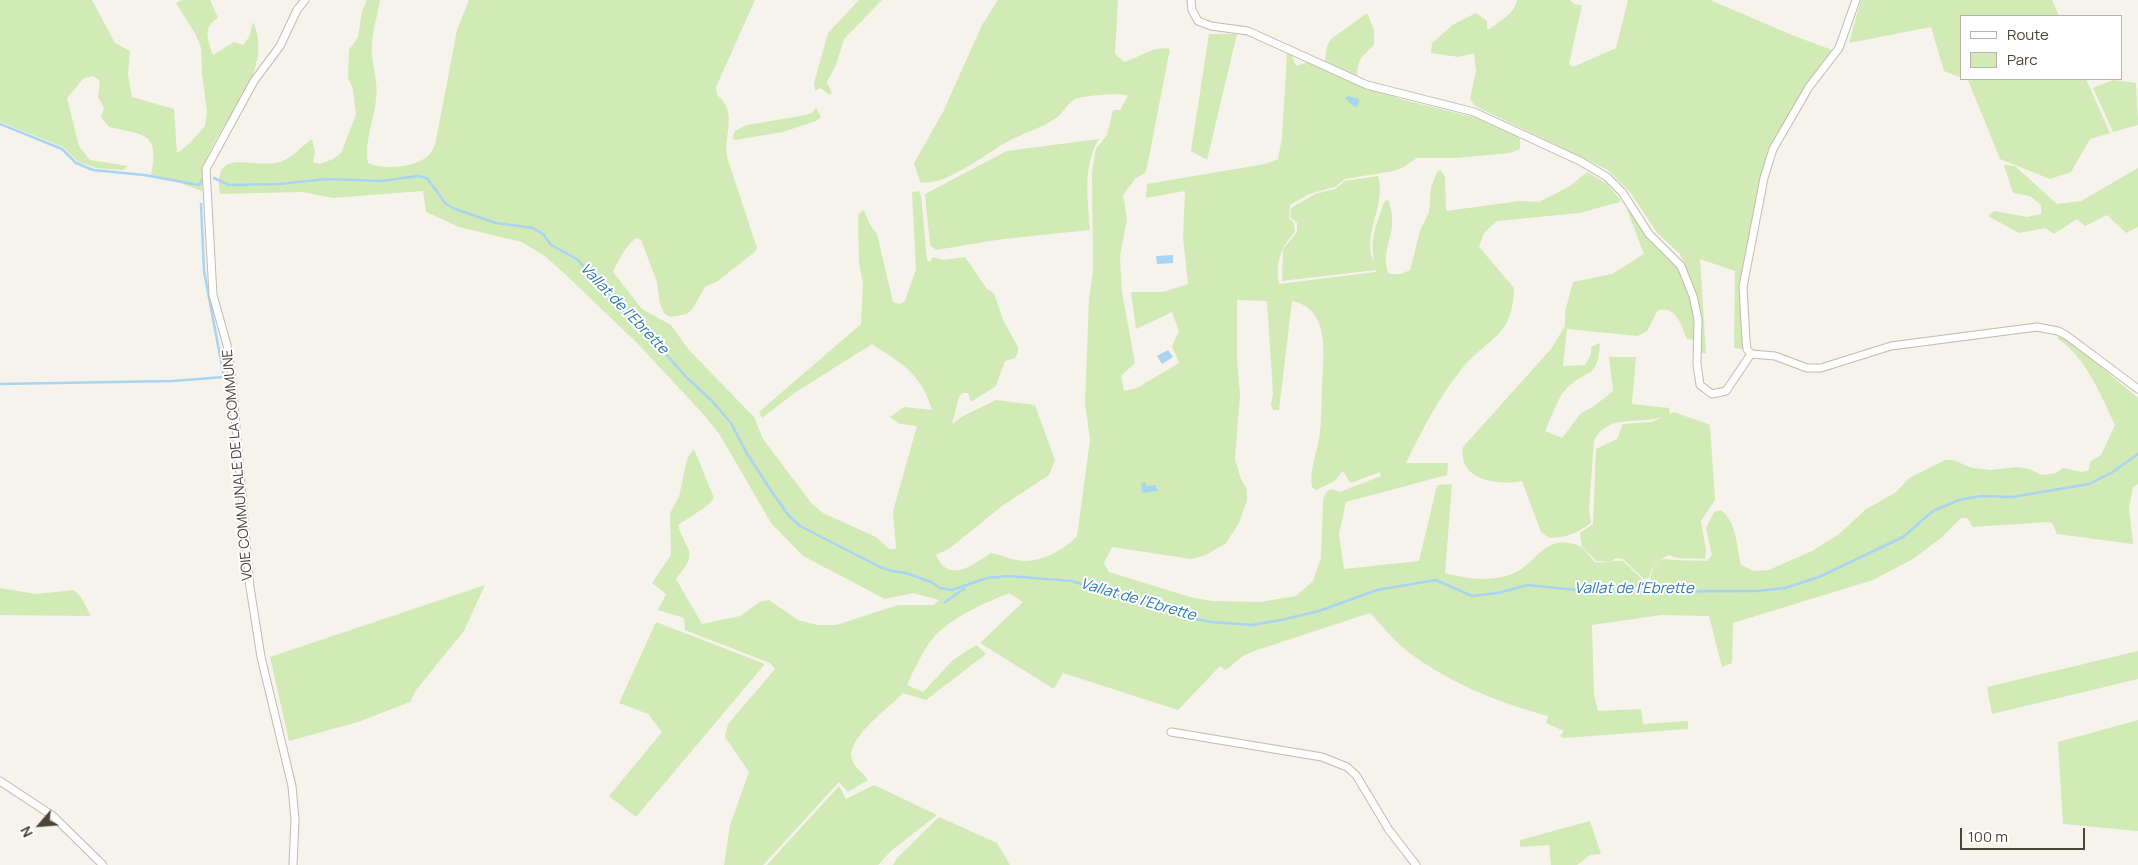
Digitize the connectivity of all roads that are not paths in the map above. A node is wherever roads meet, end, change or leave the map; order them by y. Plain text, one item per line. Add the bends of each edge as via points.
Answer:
1 (306, 0) edge
2 (1191, 0) edge
3 (1856, 0) edge
4 (1751, 354) junction
5 (2138, 389) edge
6 (1171, 732) dead end
7 (0, 781) edge
8 (103, 865) edge
9 (293, 865) edge
10 (1416, 865) edge

1 - 9 street, VOIE COMMUNALE DE LA COMMUNE via 280,46 254,81 206,169 213,295 231,370 250,587 260,657 292,786 295,820
2 - 4 street via 1198,21 1248,31 1368,85 1474,112 1607,177 1622,192 1649,234 1675,258 1686,275 1698,319 1698,379 1704,390 1712,394 1726,391
3 - 4 street via 1839,48 1810,87 1773,149 1764,178 1743,287 1746,341
4 - 5 street via 1775,356 1807,368 1821,368 1891,346 2036,326 2066,335
6 - 10 street via 1322,757 1347,766
7 - 8 street via 53,816

